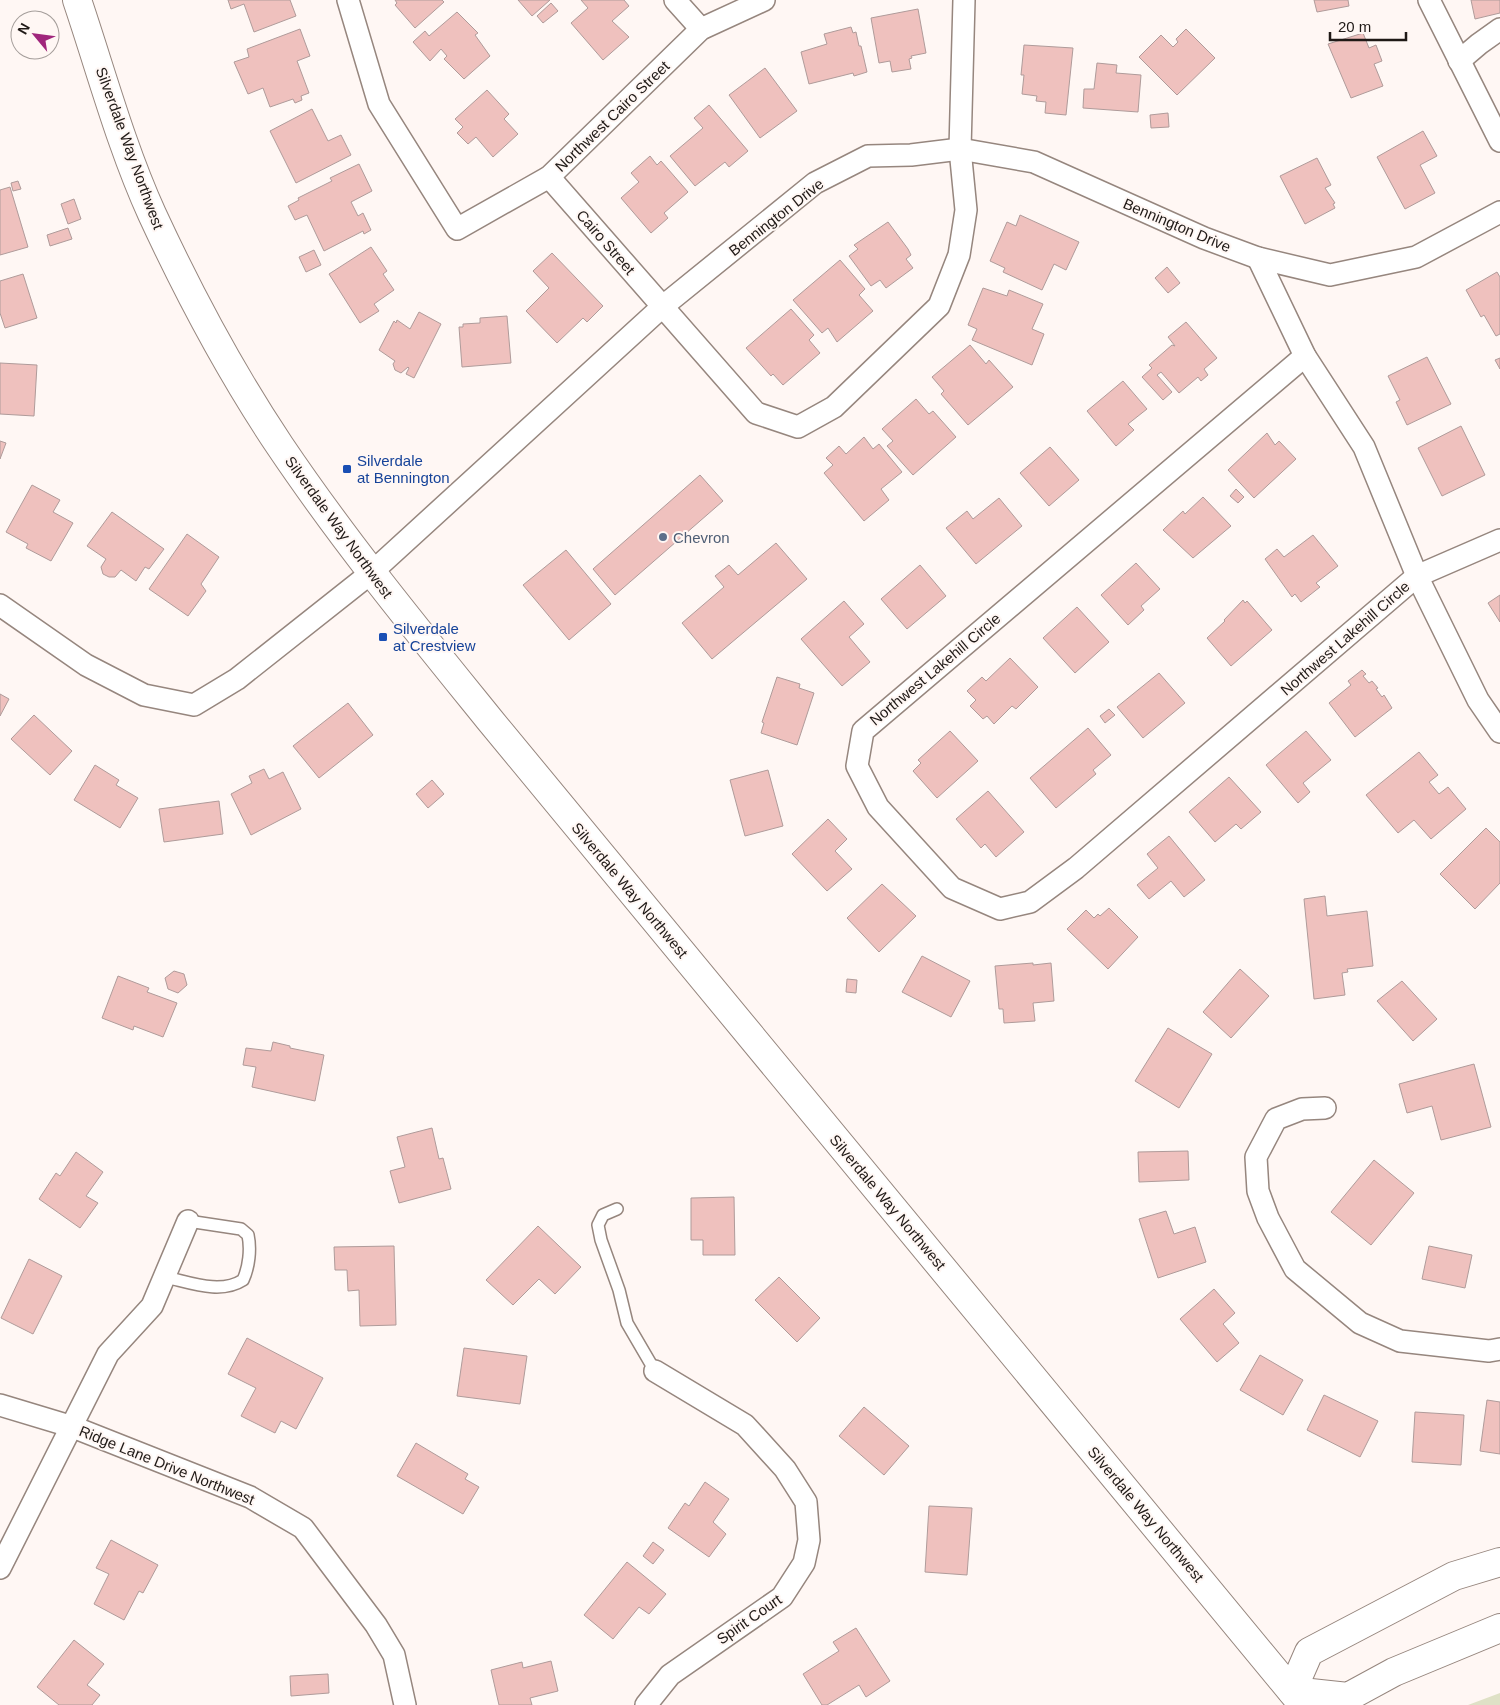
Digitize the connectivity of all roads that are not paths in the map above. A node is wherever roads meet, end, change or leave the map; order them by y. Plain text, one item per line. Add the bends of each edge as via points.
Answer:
1 (77, 0) edge
2 (348, 0) edge
3 (675, 0) edge
4 (764, 0) edge
5 (964, 0) edge
6 (1429, 0) edge
7 (701, 29) junction
8 (1500, 29) edge
9 (1459, 61) junction
10 (1500, 141) edge
11 (960, 149) junction
12 (549, 177) junction
13 (1500, 212) edge
14 (1258, 258) junction
15 (662, 307) junction
16 (1305, 356) junction
17 (1500, 540) edge
18 (371, 573) junction
19 (1417, 576) junction
20 (0, 605) edge
21 (1500, 732) edge
22 (1325, 1108) dead end
23 (617, 1209) dead end
24 (188, 1221) joint
25 (164, 1277) junction
26 (1500, 1349) edge
27 (654, 1371) joint
28 (0, 1405) edge
29 (73, 1427) junction
30 (1500, 1562) edge
31 (0, 1568) edge
32 (1500, 1628) edge
33 (1297, 1698) edge
34 (405, 1705) edge
35 (646, 1705) edge

1 - 18 main road, Silverdale Way Northwest via 145,195 184,278 264,420
2 - 12 street, Northwest Cairo Street via 379,104 457,229
3 - 7 street
4 - 7 street, Northwest Cairo Street
5 - 11 street, Cairo Street
6 - 9 street
7 - 12 street, Northwest Cairo Street
8 - 9 street
9 - 10 street
11 - 14 street, Bennington Drive via 1034,162 1204,238
11 - 15 street, Bennington Drive via 868,156 815,183
11 - 15 street, Cairo Street via 966,210 959,255 939,306 834,407 798,427 756,413
12 - 15 street, Cairo Street
13 - 14 street, Bennington Drive via 1416,257 1330,275
14 - 16 street
15 - 18 street, Bennington Drive
16 - 19 street via 1364,447
16 - 19 street, Northwest Lakehill Circle via 863,731 857,766 878,807 952,888 1000,909 1030,902 1084,862
17 - 19 street, Northwest Lakehill Circle
18 - 20 street, Bennington Drive via 237,679 194,705 144,695 86,665
18 - 33 main road, Silverdale Way Northwest
19 - 21 street via 1478,700
22 - 26 street via 1302,1109 1276,1119 1256,1157 1258,1191 1294,1269 1360,1323 1400,1341
23 - 27 lane via 604,1215 598,1225 601,1240 627,1323
24 - 25 street
24 - 25 lane via 241,1229 248,1235 247,1272 243,1280 224,1287
25 - 29 street via 152,1306 108,1354
27 - 35 street, Spirit Court via 745,1425 785,1469 806,1502 809,1540 804,1563 782,1597 670,1675
28 - 29 street, Ridge Lane Drive Northwest
29 - 31 street
29 - 34 street, Ridge Lane Drive Northwest via 250,1497 303,1528 390,1648
30 - 33 main road via 1454,1576 1309,1652
32 - 33 main road via 1394,1672 1348,1698

